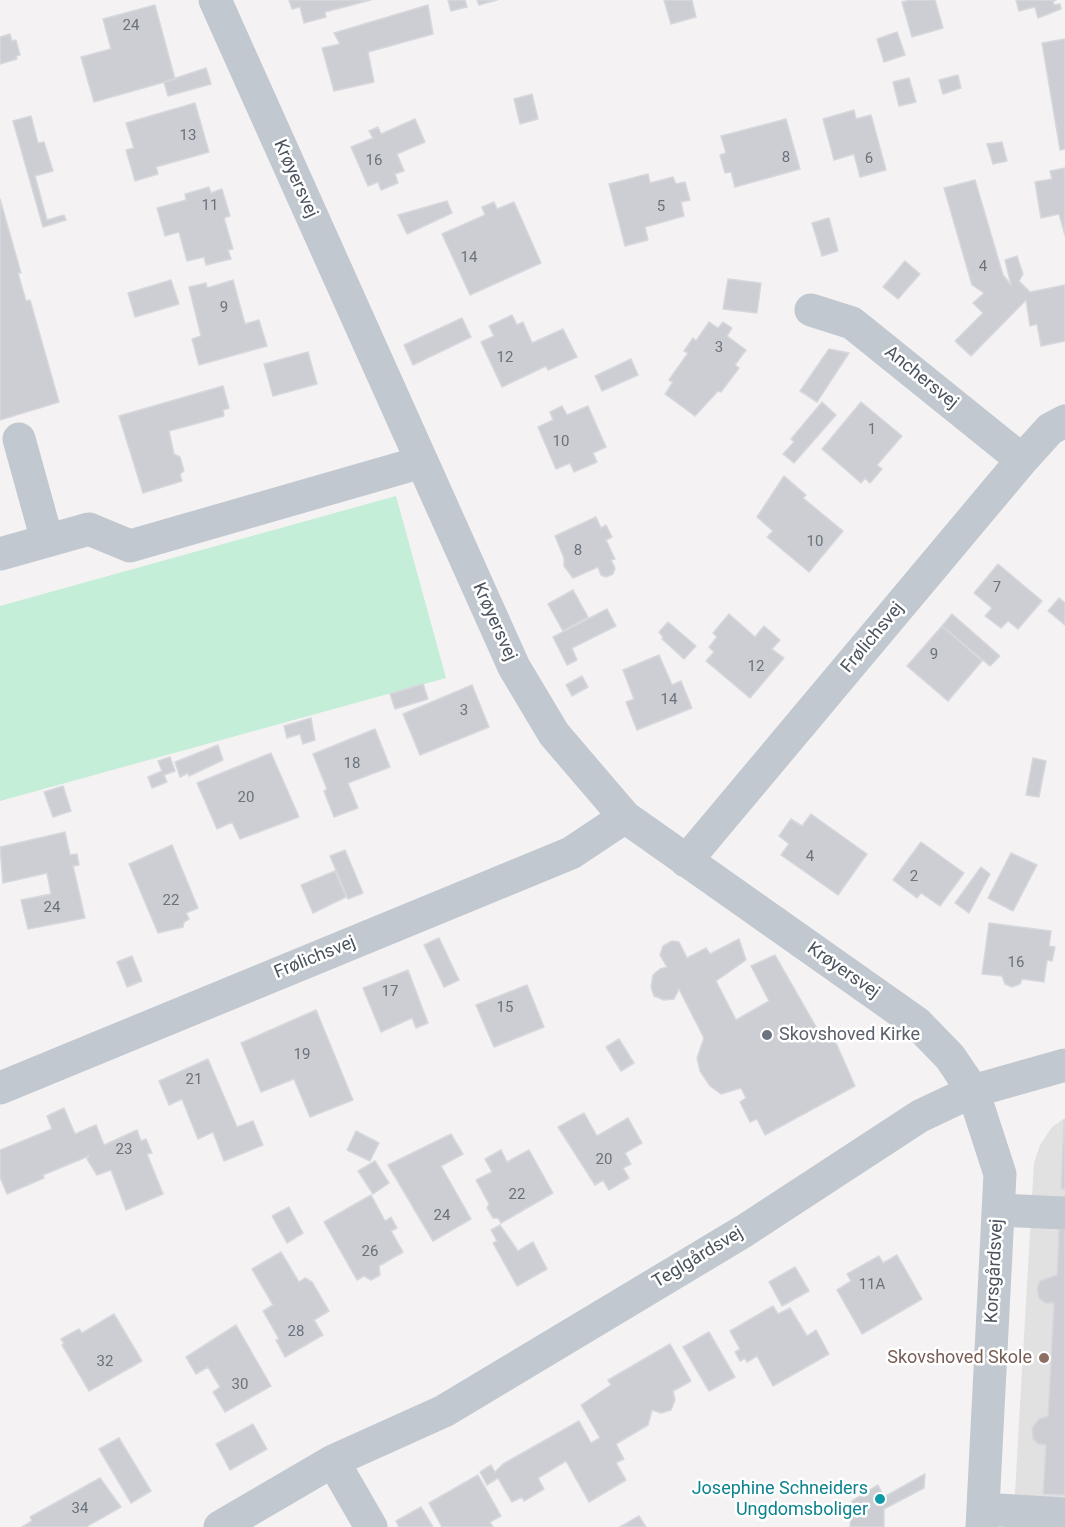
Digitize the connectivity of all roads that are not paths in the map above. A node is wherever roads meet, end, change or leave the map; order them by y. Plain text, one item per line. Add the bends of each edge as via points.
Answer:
1 (215, 0) edge
2 (812, 310) dead end
3 (1065, 421) edge
4 (18, 439) dead end
5 (1022, 460) junction
6 (422, 462) junction
7 (47, 540) junction
8 (0, 554) edge
9 (625, 817) junction
10 (686, 861) junction
11 (1065, 1065) edge
12 (0, 1088) edge
13 (973, 1091) junction
14 (999, 1210) junction
15 (1065, 1213) edge
16 (333, 1461) junction
17 (1065, 1514) edge
18 (983, 1518) edge
19 (220, 1527) edge
20 (371, 1527) edge

1 - 6 street, Krøyersvej
2 - 5 street, Anchersvej via 852,323
3 - 5 street, Frølichsvej via 1050,429
4 - 7 street
5 - 10 street, Frølichsvej
6 - 7 street via 130,546 89,529
6 - 9 street, Krøyersvej via 514,667 554,734
7 - 8 street
9 - 10 street, Krøyersvej
9 - 12 street, Frølichsvej via 571,853
10 - 13 street, Krøyersvej via 917,1023 950,1057
11 - 13 street, Teglgårdsvej
13 - 14 street, Korsgårdsvej via 1000,1174
13 - 16 street, Teglgårdsvej via 920,1116 744,1231 444,1411
14 - 15 street
14 - 18 street, Korsgårdsvej
16 - 19 street, Teglgårdsvej
16 - 20 street
17 - 18 street

